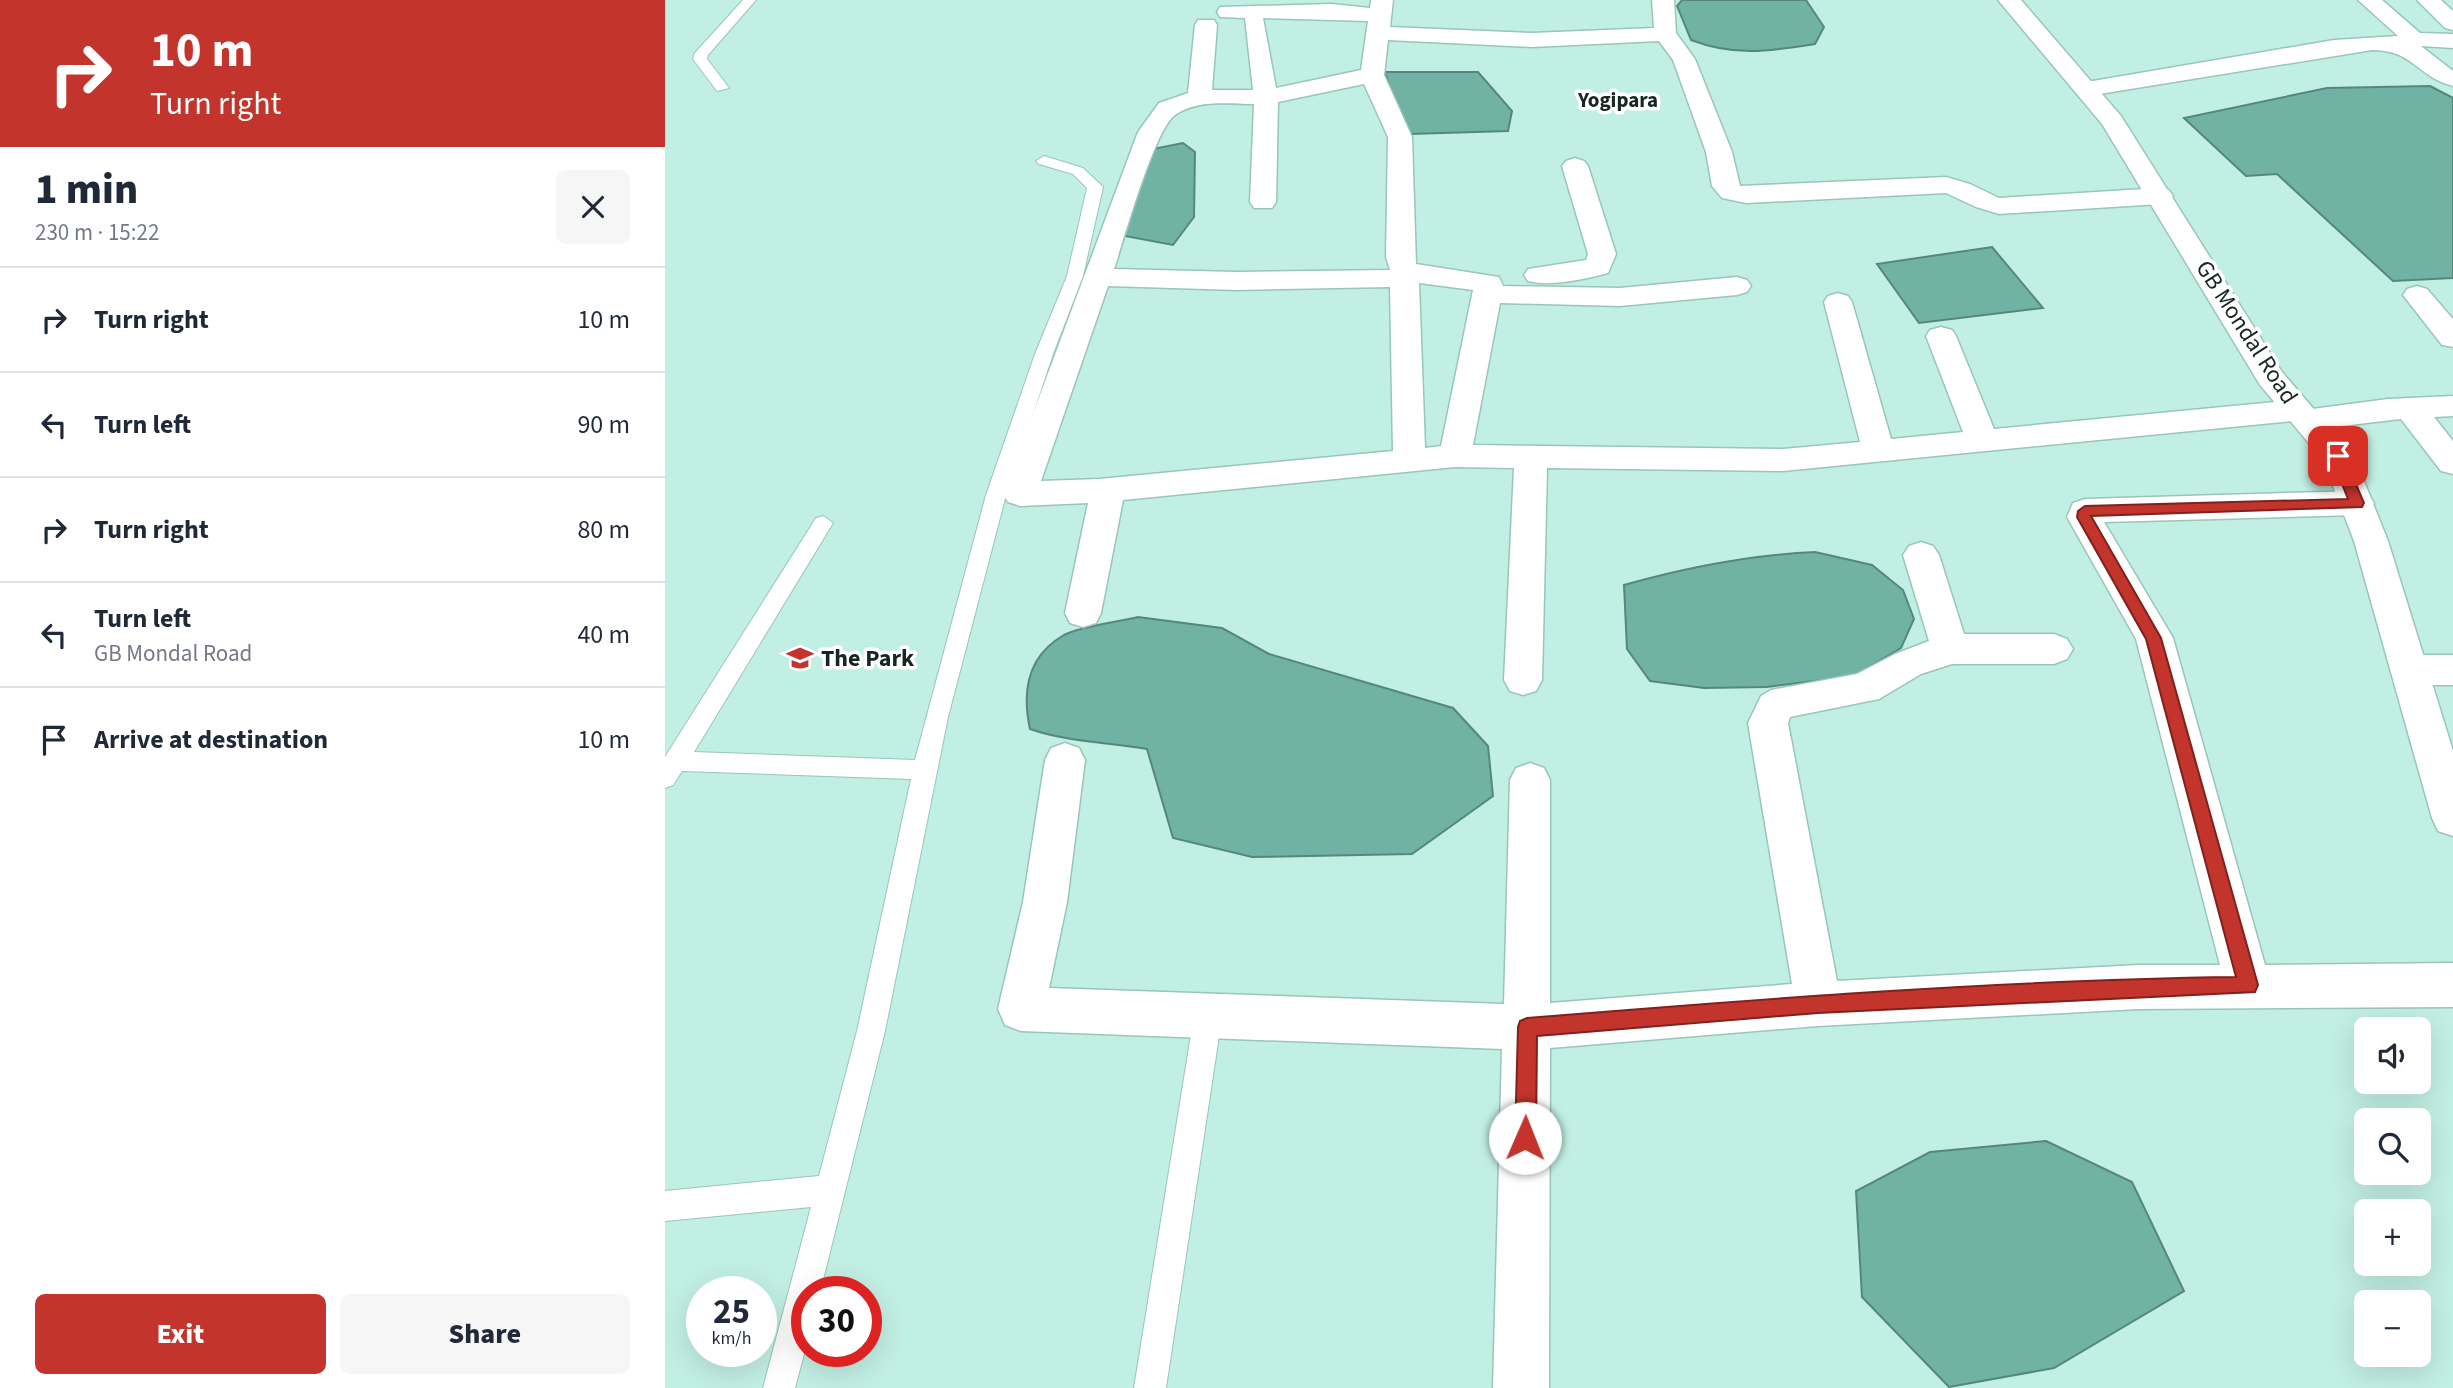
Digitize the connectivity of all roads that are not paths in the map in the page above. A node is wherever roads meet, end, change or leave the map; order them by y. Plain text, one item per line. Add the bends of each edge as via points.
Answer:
1 (750, 0) edge
2 (1663, 0) edge
3 (2009, 0) edge
4 (2369, 0) edge
5 (2428, 0) edge
6 (1380, 16) edge
7 (1254, 21) dead end
8 (2453, 23) edge
9 (1665, 34) junction
10 (2453, 41) edge
11 (2405, 42) junction
12 (1372, 75) junction
13 (2453, 79) edge
14 (722, 88) dead end
15 (2087, 89) junction
16 (1207, 97) junction
17 (1266, 97) junction
18 (1044, 161) dead end
19 (1575, 166) dead end
20 (2160, 196) junction
21 (1263, 202) dead end
22 (1404, 274) junction
23 (1097, 277) junction
24 (1737, 286) dead end
25 (1488, 288) junction
26 (2417, 295) dead end
27 (1838, 302) dead end
28 (1941, 335) dead end
29 (2453, 338) edge
30 (2453, 406) edge
31 (2410, 408) junction
32 (2302, 415) junction
33 (1982, 440) junction
34 (1878, 450) junction
35 (1455, 456) junction
36 (1531, 456) junction
37 (1409, 459) junction
38 (2453, 463) edge
39 (1108, 490) junction
40 (2357, 503) junction
41 (823, 523) dead end
42 (1921, 555) dead end
43 (1083, 613) dead end
44 (1950, 649) junction
45 (2054, 649) dead end
46 (2411, 670) junction
47 (2453, 670) edge
48 (1523, 680) dead end
49 (1065, 760) dead end
50 (671, 769) edge
51 (925, 770) junction
52 (1530, 780) dead end
53 (2453, 817) edge
54 (2248, 985) junction
55 (2453, 985) edge
56 (1818, 1004) junction
57 (1208, 1016) junction
58 (1527, 1027) junction
59 (831, 1190) junction
60 (665, 1208) edge
61 (779, 1388) edge
62 (1150, 1388) edge
63 (1521, 1388) edge

1 - 14 lane via 701,54
2 - 9 street
3 - 15 street, GB Mondal Road
4 - 11 street via 2411,36
5 - 8 street
6 - 9 street via 1532,40
6 - 12 street
6 - 16 street via 1332,11 1211,18 1200,82 1200,93
7 - 17 street
9 - 20 street via 1684,59 1719,152 1725,186 1731,192 1746,195 1946,184 1973,193 1982,203 2000,206
10 - 11 street
11 - 13 street via 2436,74
11 - 15 street via 2308,50
12 - 17 street
12 - 22 street via 1400,138
15 - 20 street, GB Mondal Road
16 - 17 street
16 - 23 street via 1183,101 1159,113
17 - 21 street
18 - 51 lane via 1078,171 1095,187 1075,276 996,495
19 - 25 street via 1602,254 1598,267
20 - 32 street, GB Mondal Road via 2271,378
22 - 23 street via 1237,281
22 - 25 street
22 - 37 street
23 - 39 street via 1020,494
24 - 25 street via 1620,297
25 - 35 street
26 - 29 street
27 - 34 street
28 - 33 street
30 - 31 street
31 - 32 street
31 - 38 street
32 - 33 street
32 - 40 street, GB Mondal Road via 2338,456
33 - 34 street
34 - 36 street via 1783,460
35 - 36 street
35 - 37 street
36 - 48 street
37 - 39 street
39 - 43 street
40 - 46 street, GB Mondal Road
40 - 54 street via 2085,511 2084,517 2154,638
41 - 50 lane
42 - 44 street
44 - 45 street
44 - 56 street via 1908,664 1865,688 1785,701 1775,707 1768,723
46 - 47 street
46 - 53 street, GB Mondal Road
49 - 57 street via 1045,902 1021,1009
50 - 51 lane
51 - 59 lane via 871,1031
52 - 58 street
54 - 55 street
54 - 56 street
56 - 58 street
57 - 58 street
57 - 62 lane
58 - 63 street
59 - 60 lane
59 - 61 lane

